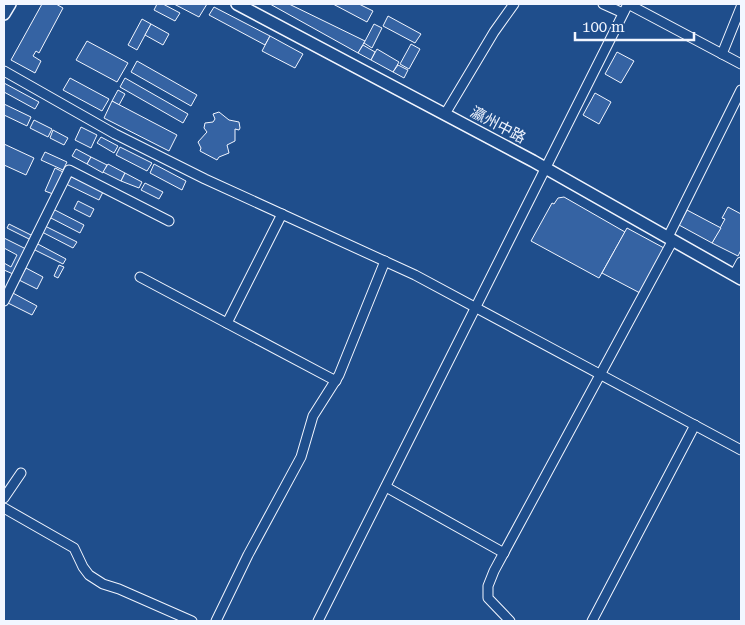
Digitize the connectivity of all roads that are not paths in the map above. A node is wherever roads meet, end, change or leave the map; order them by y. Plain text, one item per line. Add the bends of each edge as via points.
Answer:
1 (10, 4) edge
2 (237, 4) edge
3 (603, 4) edge
4 (628, 4) edge
5 (511, 5) edge
6 (741, 7) edge
7 (623, 13) junction
8 (4, 14) edge
9 (722, 54) junction
10 (741, 64) edge
11 (4, 72) edge
12 (741, 90) edge
13 (445, 114) junction
14 (545, 167) junction
15 (282, 214) junction
16 (169, 221) dead end
17 (671, 239) junction
18 (385, 261) junction
19 (741, 262) edge
20 (140, 277) dead end
21 (738, 277) edge
22 (4, 301) edge
23 (475, 308) junction
24 (227, 322) junction
25 (600, 375) junction
26 (336, 381) junction
27 (695, 425) junction
28 (741, 450) edge
29 (21, 473) dead end
30 (386, 486) junction
31 (4, 498) edge
32 (4, 508) edge
33 (504, 553) junction
34 (192, 621) edge
35 (216, 621) edge
36 (318, 621) edge
37 (510, 621) edge
38 (592, 621) edge

1 - 8 main road
2 - 13 main road, 瀛州中路
3 - 7 street
4 - 7 street
4 - 9 street
5 - 13 street
6 - 9 street
7 - 14 street
9 - 10 street
11 - 15 street via 115,134
12 - 17 street
13 - 14 main road, 瀛州中路
14 - 17 main road, 瀛州中路
14 - 23 street
15 - 18 street
15 - 24 street
16 - 22 street via 69,170
17 - 21 main road, 瀛州中路
17 - 25 street
18 - 23 street
18 - 26 street
19 - 21 street
20 - 24 street
23 - 25 street
23 - 30 street
24 - 26 street
25 - 27 street
25 - 33 street
26 - 35 street via 313,416 301,458
27 - 28 street
27 - 38 street
29 - 31 street
30 - 33 street
30 - 36 street
32 - 34 street via 74,548 82,568 103,584
33 - 37 street via 488,586 488,598

